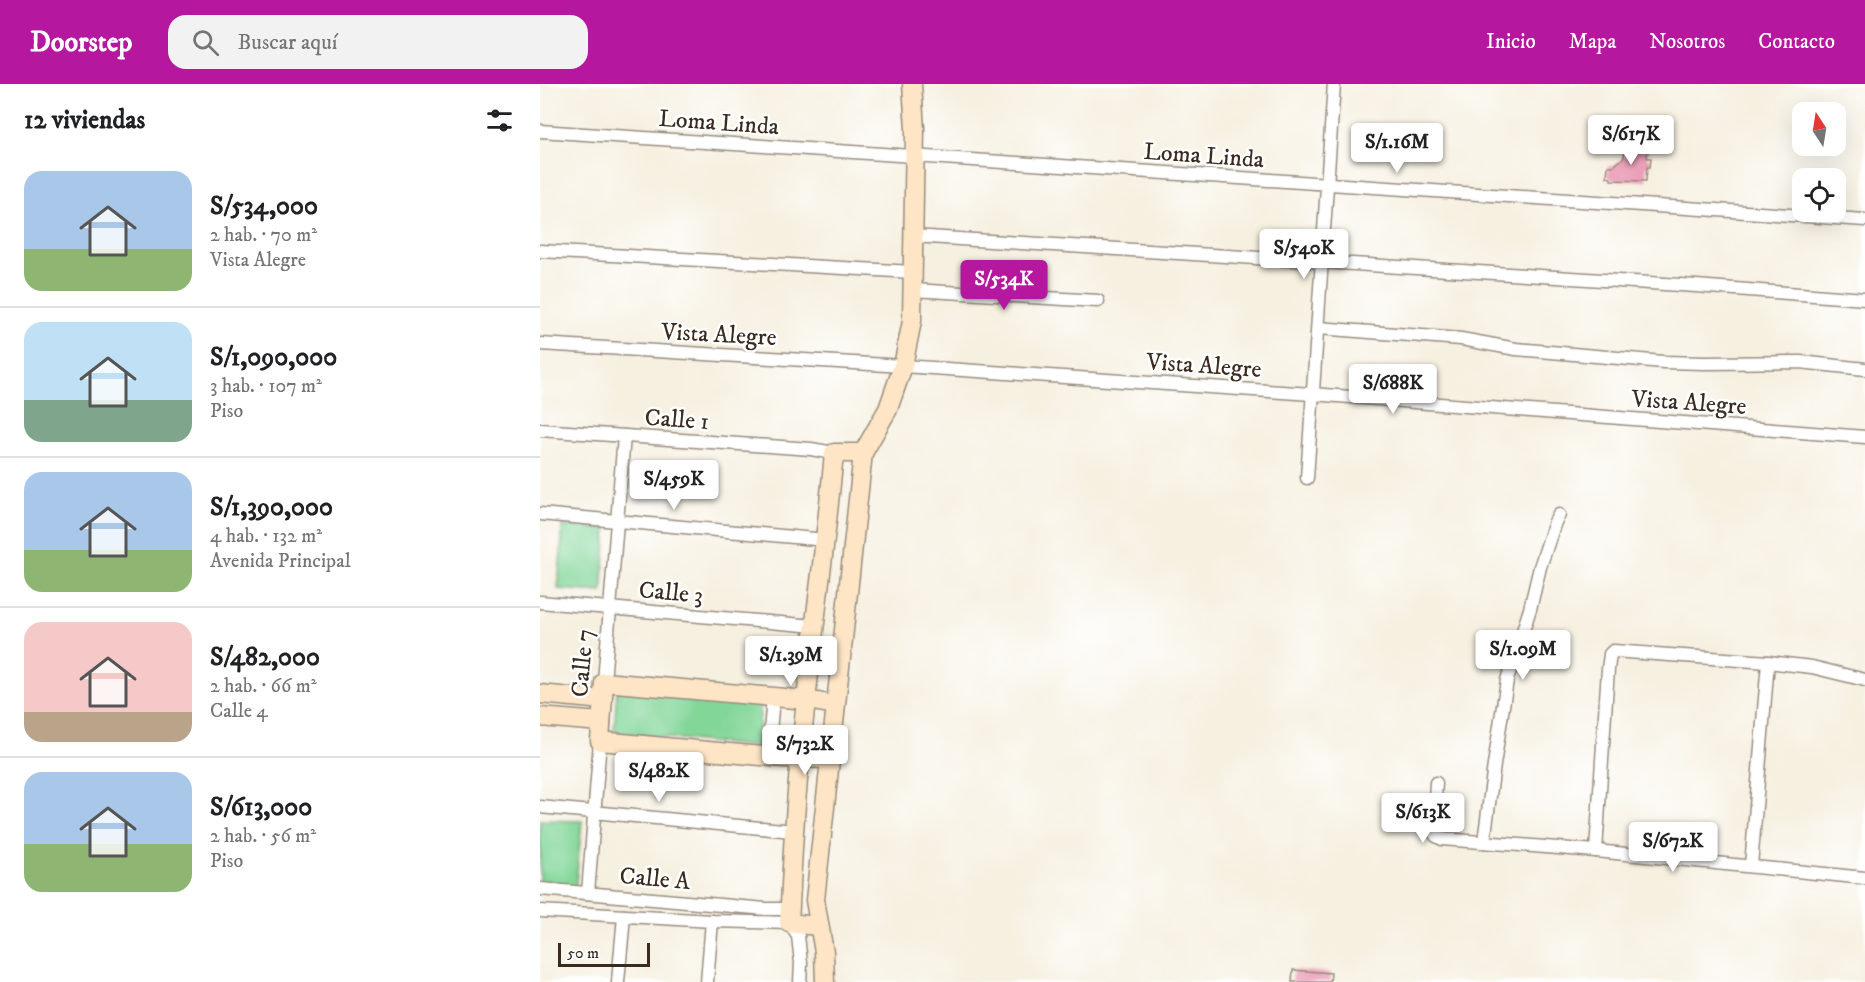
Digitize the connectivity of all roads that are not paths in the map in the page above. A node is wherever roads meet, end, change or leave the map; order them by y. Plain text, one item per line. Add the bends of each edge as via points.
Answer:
1 (912, 84) edge
2 (1334, 84) edge
3 (540, 132) edge
4 (915, 156) junction
5 (1326, 184) junction
6 (1865, 220) edge
7 (913, 236) junction
8 (540, 251) edge
9 (1320, 263) junction
10 (913, 272) junction
11 (913, 291) junction
12 (1865, 299) edge
13 (1098, 301) dead end
14 (1318, 328) junction
15 (540, 344) edge
16 (903, 366) junction
17 (1865, 369) edge
18 (1312, 394) junction
19 (540, 430) edge
20 (624, 436) junction
21 (1865, 437) edge
22 (834, 453) junction
23 (862, 453) junction
24 (1307, 478) dead end
25 (540, 514) edge
26 (1560, 515) dead end
27 (617, 521) junction
28 (826, 540) junction
29 (540, 602) edge
30 (610, 608) junction
31 (806, 625) junction
32 (1768, 662) junction
33 (1865, 680) edge
34 (604, 681) junction
35 (540, 694) edge
36 (773, 697) junction
37 (603, 700) junction
38 (807, 700) junction
39 (834, 705) junction
40 (540, 717) edge
41 (601, 722) junction
42 (600, 741) junction
43 (768, 756) junction
44 (800, 757) junction
45 (829, 759) junction
46 (1436, 783) dead end
47 (540, 807) edge
48 (594, 812) junction
49 (784, 830) junction
50 (1484, 842) junction
51 (1596, 850) junction
52 (1751, 866) junction
53 (1865, 878) edge
54 (540, 889) edge
55 (588, 893) junction
56 (540, 911) edge
57 (624, 916) junction
58 (789, 916) junction
59 (712, 921) junction
60 (818, 926) junction
61 (618, 982) edge
62 (707, 982) edge
63 (800, 982) edge
64 (825, 982) edge

1 - 4 street
2 - 5 street
3 - 4 street, Loma Linda
4 - 5 street, Loma Linda
4 - 7 street
5 - 6 street, Loma Linda
5 - 9 street
7 - 9 street
7 - 10 street
8 - 10 street
9 - 12 street
9 - 14 street
10 - 11 street
11 - 13 street
11 - 16 street
14 - 17 street via 1461,339 1516,349 1663,362 1800,362
14 - 18 street
15 - 16 street, Vista Alegre
16 - 18 street, Vista Alegre
16 - 23 street via 888,409
18 - 21 street, Vista Alegre
18 - 24 street
19 - 20 street, Calle 1
20 - 22 street, Calle 1
20 - 27 street, Calle 7
22 - 23 street
22 - 28 street
23 - 39 street
25 - 27 street
26 - 50 street via 1540,567 1508,680
27 - 28 street
27 - 30 street, Calle 7
28 - 31 street
29 - 30 street, Calle 3
30 - 31 street, Calle 3
30 - 34 street, Calle 7
31 - 38 street
32 - 33 street via 1812,667
32 - 51 street via 1613,651 1610,654
32 - 52 street
34 - 36 street
34 - 37 street, Calle 7
35 - 37 street
36 - 38 street
36 - 43 street
37 - 41 street, Calle 7
38 - 39 street
38 - 44 street
39 - 45 street
40 - 41 street
41 - 42 street, Calle 7
42 - 43 street
42 - 48 street, Calle 7
43 - 44 street
44 - 45 street
44 - 49 street
45 - 60 street via 815,900
46 - 50 street via 1436,836
47 - 48 street
48 - 49 street
48 - 55 street, Calle 7
49 - 58 street
50 - 51 street
51 - 52 street
52 - 53 street
54 - 55 street, Calle A
55 - 58 street, Calle A via 766,909
56 - 57 street
57 - 59 street
57 - 61 street
58 - 59 street
58 - 60 street
58 - 63 street via 798,936
59 - 62 street
60 - 64 street

